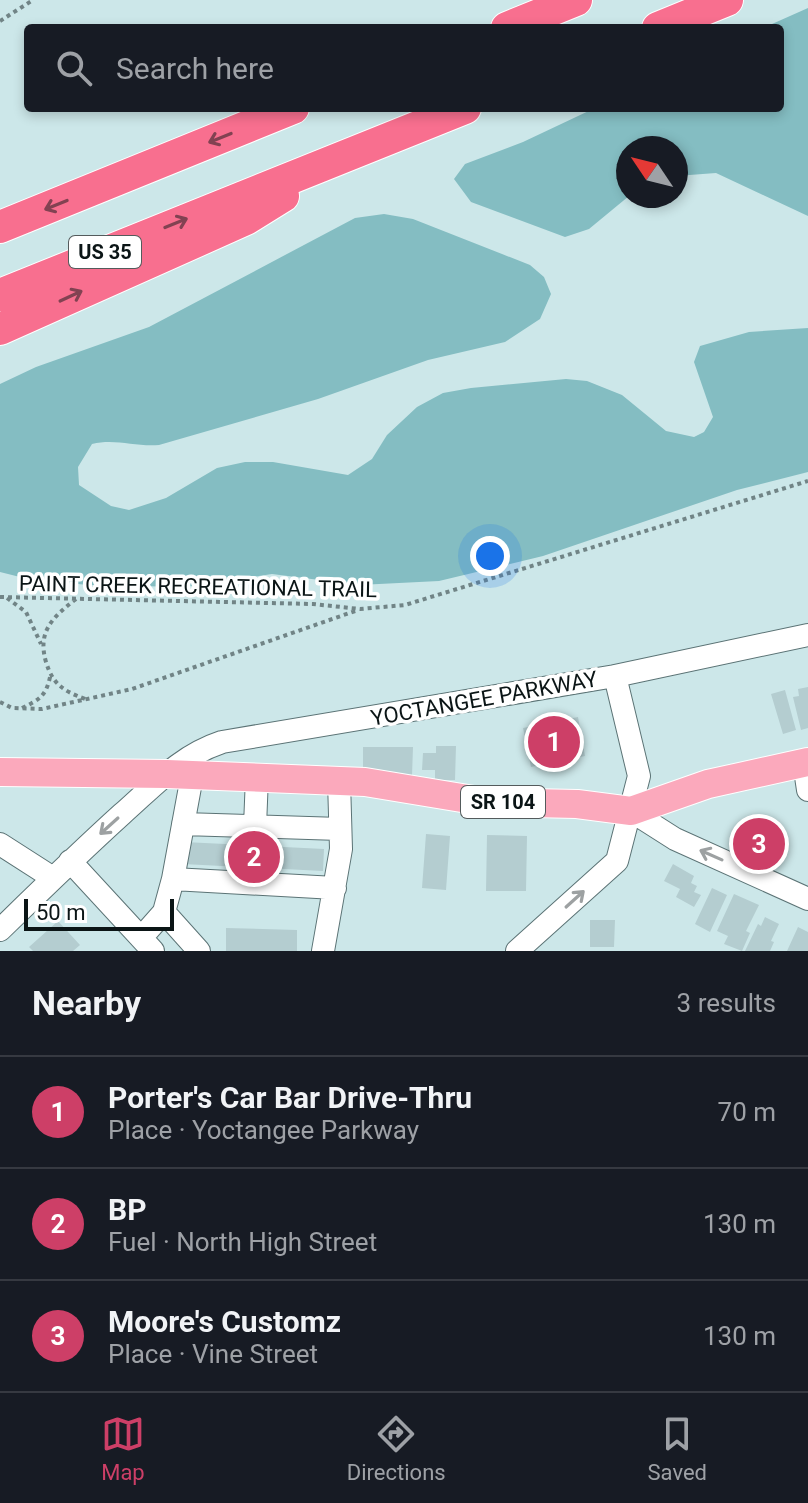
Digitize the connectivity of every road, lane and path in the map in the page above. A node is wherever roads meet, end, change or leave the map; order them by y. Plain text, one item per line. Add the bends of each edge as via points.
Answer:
1 (33, 0) edge
2 (576, 0) edge
3 (727, 0) edge
4 (0, 21) edge
5 (517, 24) edge
6 (668, 24) edge
7 (283, 112) edge
8 (455, 112) edge
9 (347, 155) junction
10 (0, 227) edge
11 (0, 295) edge
12 (0, 329) edge
13 (808, 481) edge
14 (2, 597) edge
15 (76, 599) junction
16 (360, 609) junction
17 (808, 635) edge
18 (42, 647) junction
19 (615, 676) junction
20 (50, 677) junction
21 (88, 699) junction
22 (0, 702) edge
23 (21, 709) junction
24 (185, 766) junction
25 (0, 772) edge
26 (807, 772) edge
27 (257, 777) junction
28 (0, 781) edge
29 (339, 781) junction
30 (631, 811) junction
31 (183, 824) junction
32 (255, 826) junction
33 (340, 829) junction
34 (0, 844) edge
35 (70, 861) junction
36 (53, 878) junction
37 (173, 879) junction
38 (335, 888) junction
39 (808, 899) edge
40 (164, 912) junction
41 (0, 930) edge
42 (147, 944) edge
43 (199, 951) edge
44 (323, 951) edge
45 (517, 951) edge

1 - 4 path
2 - 5 highway
3 - 6 highway
7 -> 10 highway
8 - 9 highway, US 35
11 -> 9 highway, US 35
12 -> 9 highway via 246,219
13 - 16 path, PAINT CREEK RECREATIONAL TRAIL via 405,605
14 - 15 path, PAINT CREEK RECREATIONAL TRAIL
14 - 18 path via 26,612
15 - 16 path, PAINT CREEK RECREATIONAL TRAIL
15 - 18 path via 57,614
16 - 21 path via 132,689
17 - 19 street, YOCTANGEE PARKWAY
18 - 20 path
19 - 24 street, YOCTANGEE PARKWAY via 222,742
19 - 30 street via 639,776
20 - 21 path via 60,688
20 - 23 path via 41,699
21 - 23 path
22 - 23 path
24 - 25 main road, SR 104
24 - 27 main road, SR 104
24 - 31 street
24 -> 35 street
25 - 28 street
26 - 30 main road, SR 104 via 708,784
27 - 29 main road, SR 104
27 - 32 street
29 - 30 main road, SR 104 via 486,802
29 - 33 street
39 -> 30 street via 675,839
45 -> 30 street via 617,861
31 - 32 street
31 - 37 street
32 - 33 street
33 - 38 street
34 - 36 street
35 - 36 street
35 - 42 street
36 - 41 street
37 - 38 street
37 - 40 street
38 - 44 street
40 - 42 street
40 - 43 street

